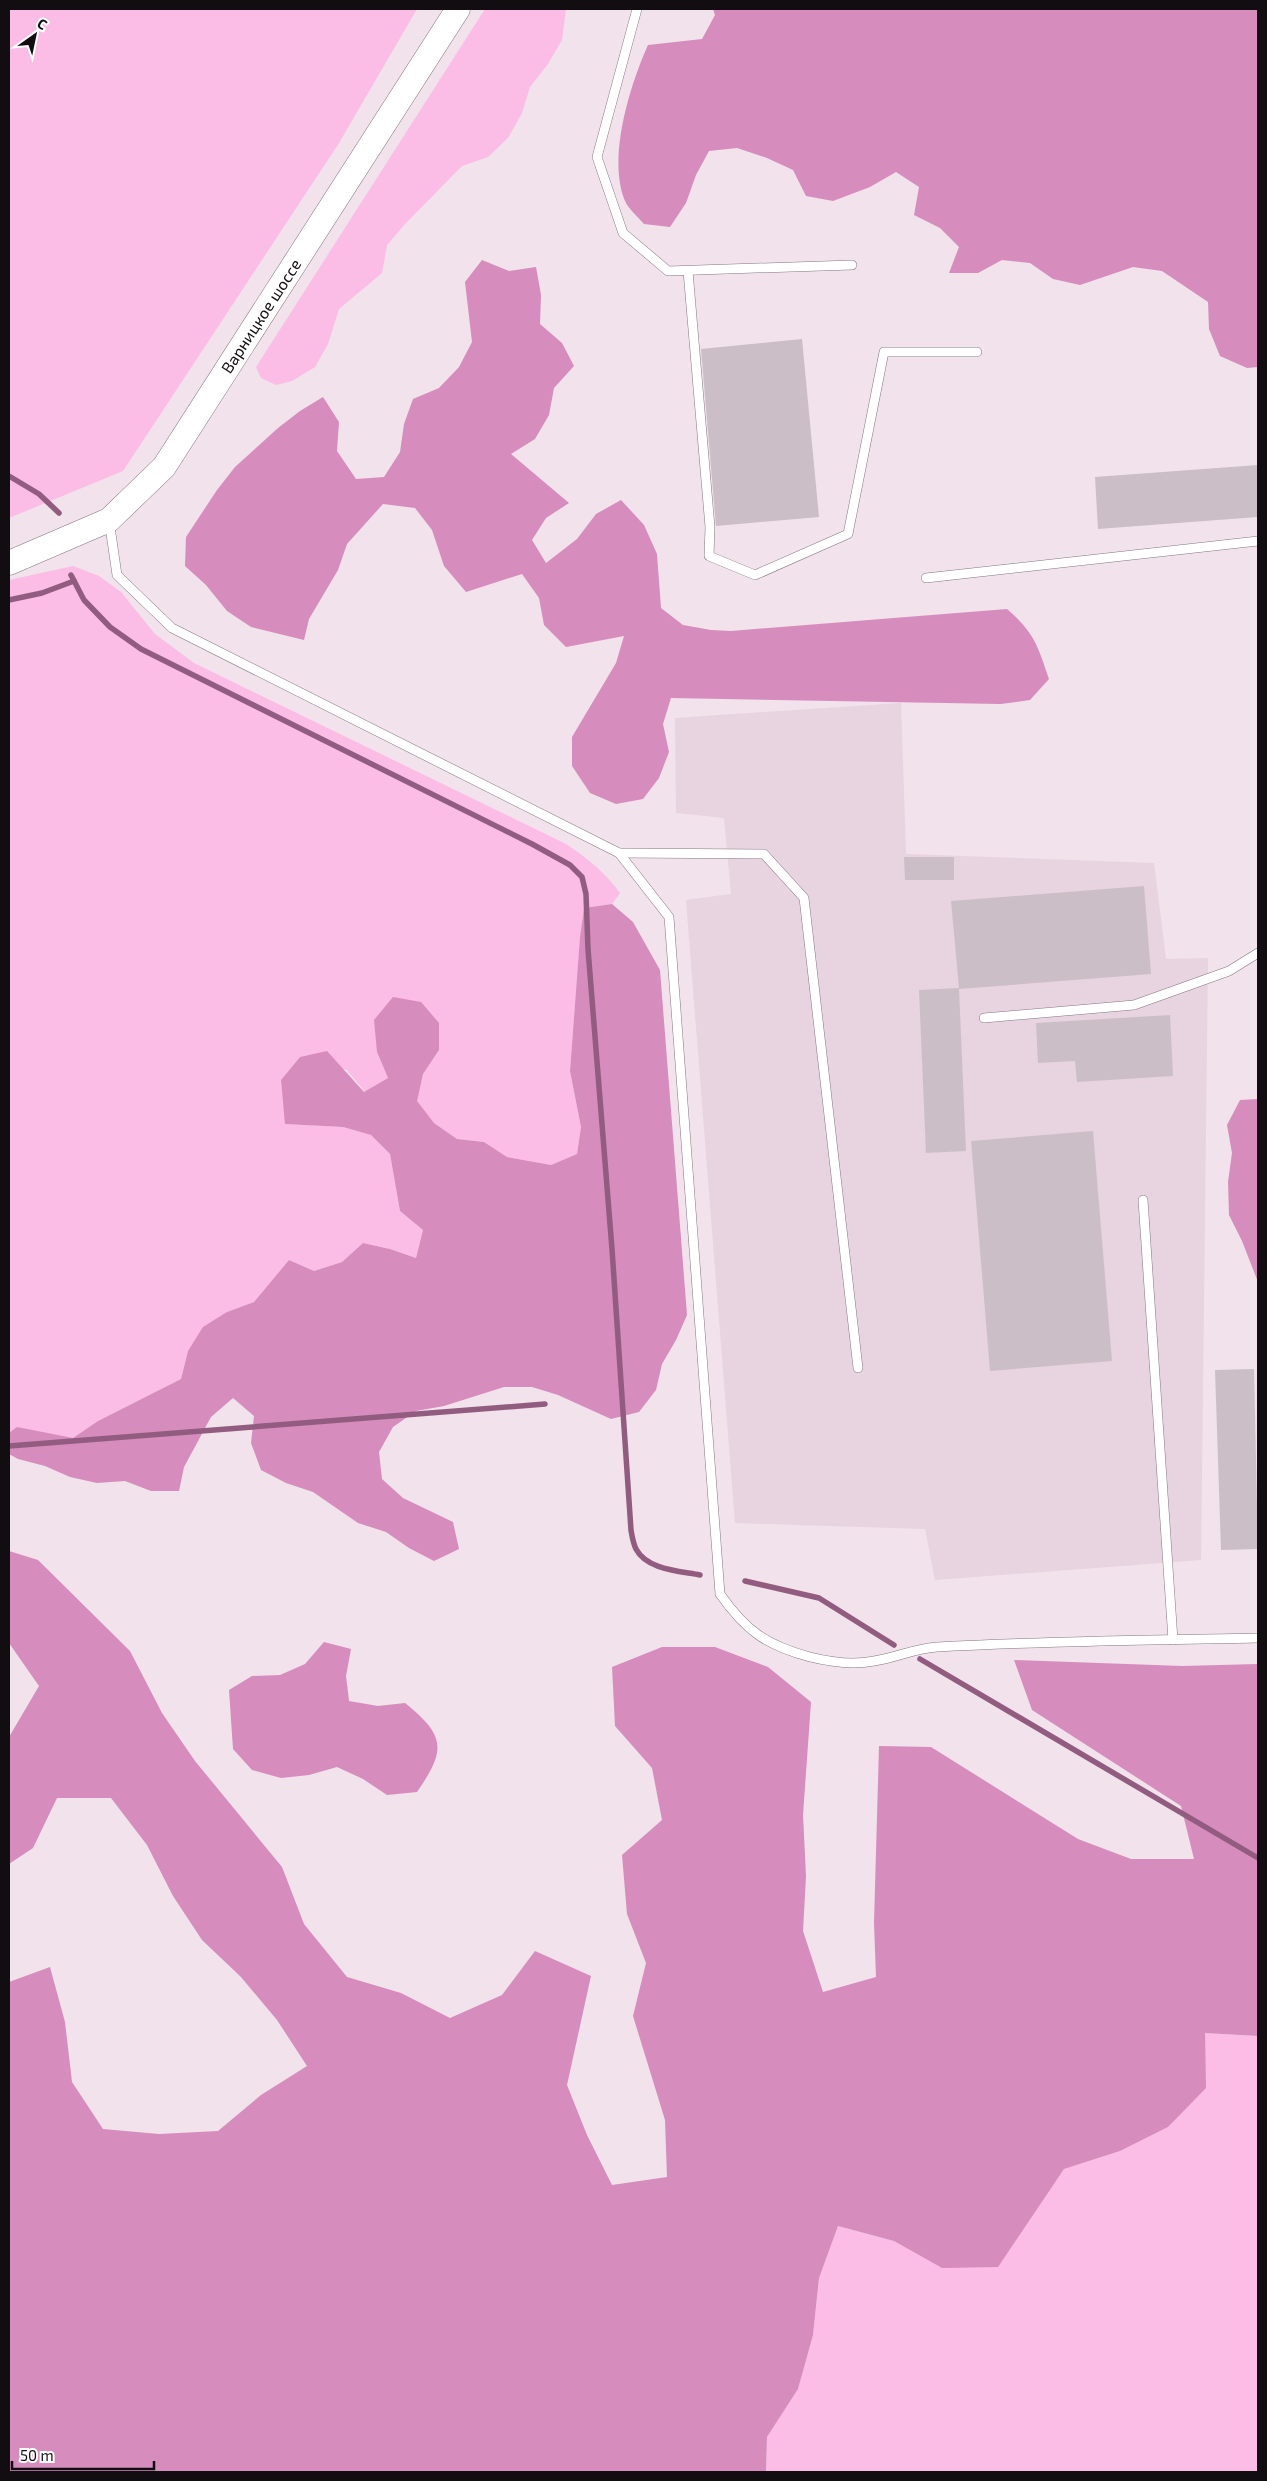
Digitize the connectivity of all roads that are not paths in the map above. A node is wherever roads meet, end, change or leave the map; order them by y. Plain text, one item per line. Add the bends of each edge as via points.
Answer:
1 (458, 9) edge
2 (637, 9) edge
3 (852, 265) dead end
4 (688, 270) junction
5 (978, 352) dead end
6 (109, 520) junction
7 (1258, 542) edge
8 (9, 563) edge
9 (926, 578) dead end
10 (619, 852) junction
11 (1258, 954) edge
12 (984, 1018) dead end
13 (1143, 1200) dead end
14 (858, 1368) dead end
15 (1258, 1638) edge
16 (1173, 1640) junction

1 - 6 street, Варницкое шоссе via 164,467
2 - 4 lane via 597,157 622,233 668,271
3 - 4 lane
4 - 5 lane via 710,527 708,556 755,574 848,534 884,352
6 - 8 street, Варницкое шоссе
6 - 10 lane via 117,575 172,628
7 - 9 lane
10 - 14 lane via 764,854 804,898
10 - 16 lane via 669,917 720,1594 736,1617 758,1637 811,1658 841,1662 872,1662 934,1647
11 - 12 lane via 1229,972 1134,1005
13 - 16 lane
15 - 16 lane

